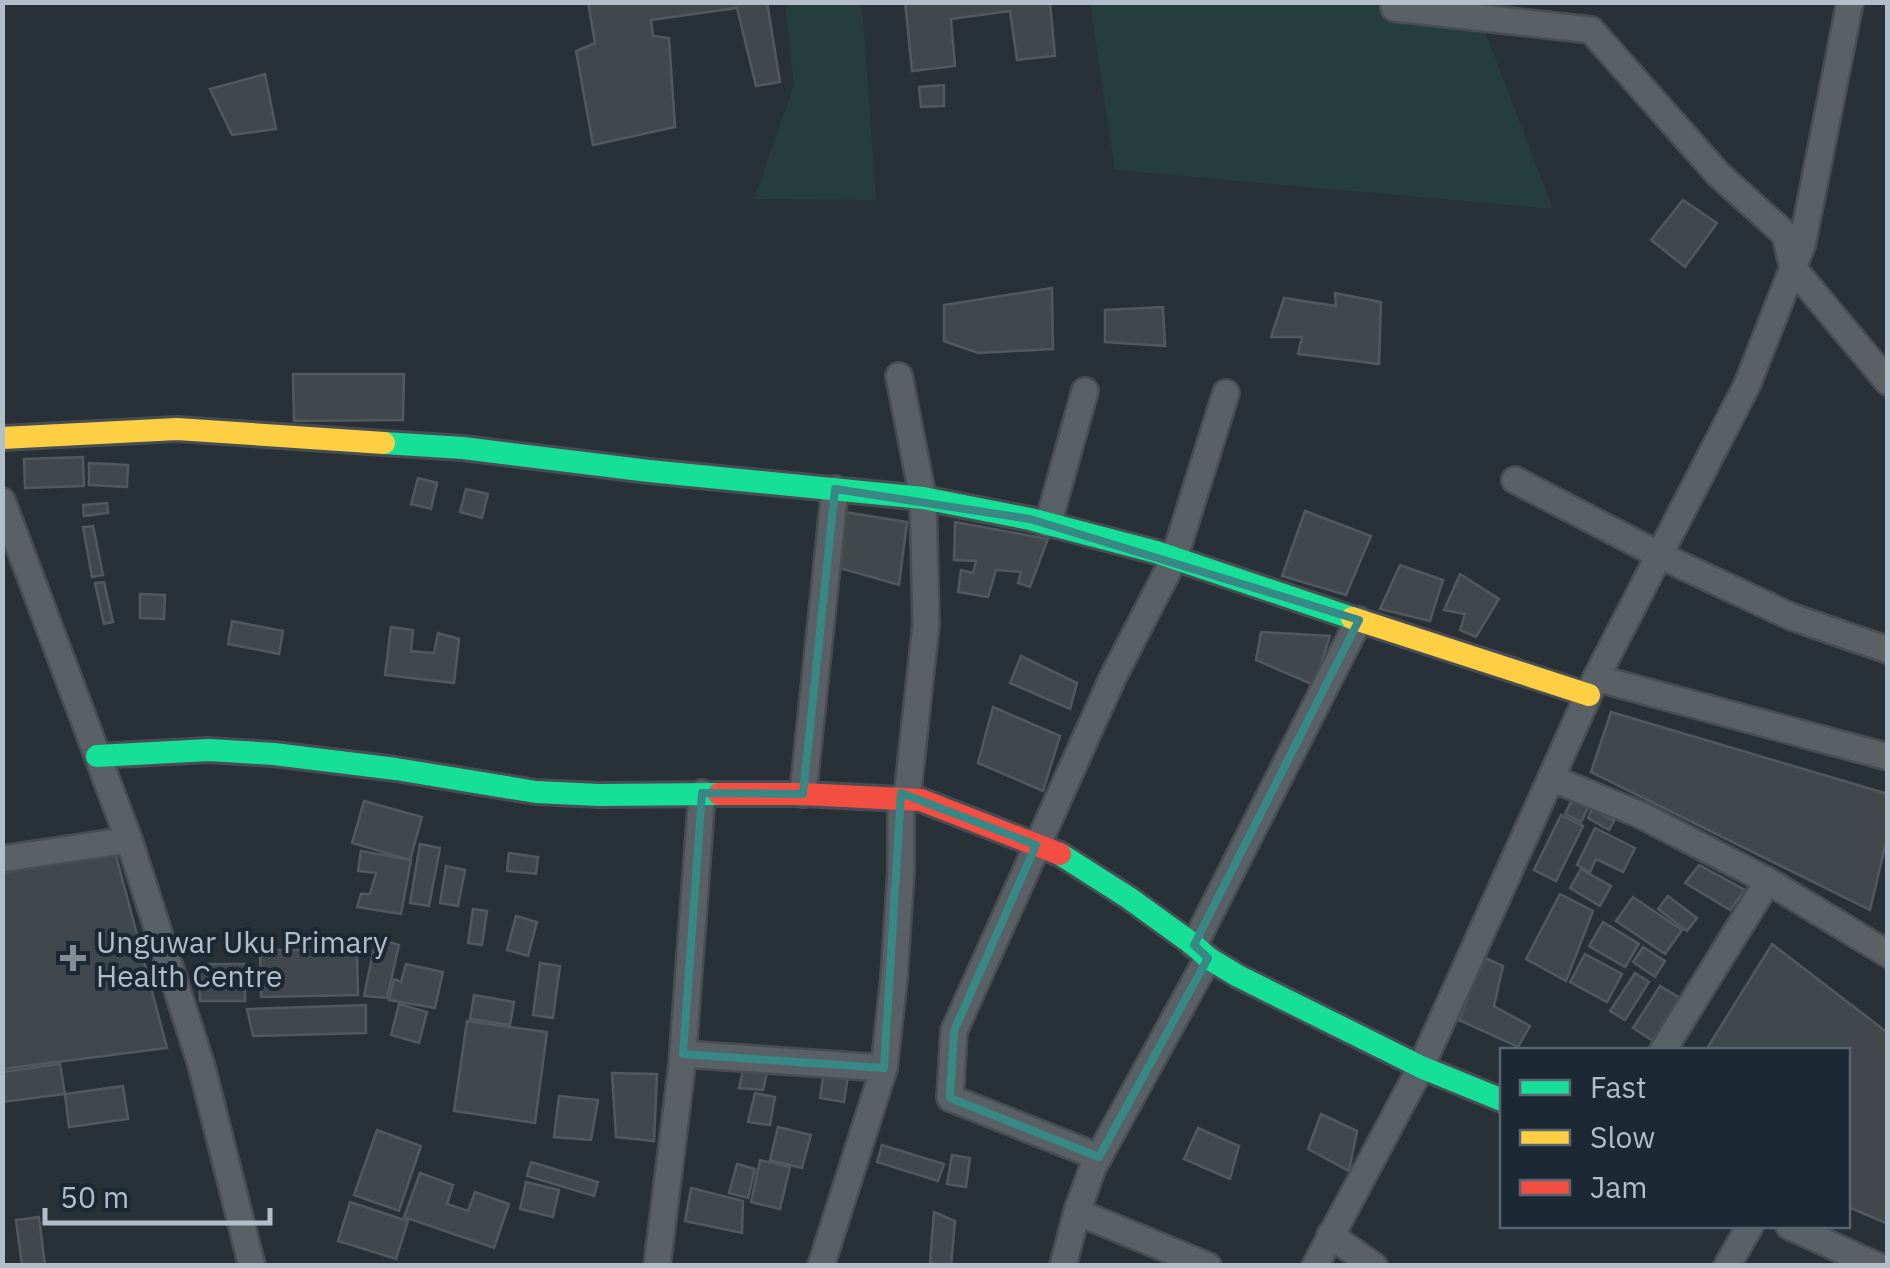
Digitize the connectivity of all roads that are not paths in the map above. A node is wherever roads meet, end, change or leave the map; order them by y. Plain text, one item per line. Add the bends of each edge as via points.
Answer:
1 (1850, 2) edge
2 (1394, 8) dead end
3 (1793, 268) junction
4 (899, 376) dead end
5 (1888, 382) edge
6 (1084, 391) dead end
7 (1226, 393) dead end
8 (2, 438) edge
9 (1514, 480) dead end
10 (834, 489) junction
11 (922, 498) junction
12 (2, 500) edge
13 (1048, 524) junction
14 (1661, 556) junction
15 (1174, 558) junction
16 (1359, 620) junction
17 (1888, 650) edge
18 (1593, 686) junction
19 (97, 756) junction
20 (1888, 758) edge
21 (1551, 778) junction
22 (702, 793) junction
23 (803, 794) junction
24 (904, 798) junction
25 (129, 840) junction
26 (1036, 845) junction
27 (2, 858) edge
28 (1768, 881) junction
29 (1201, 952) junction
30 (1888, 954) edge
31 (1664, 1048) edge
32 (683, 1054) junction
33 (1421, 1067) junction
34 (884, 1068) junction
35 (1500, 1099) edge
36 (1098, 1156) junction
37 (1077, 1212) junction
38 (1749, 1228) edge
39 (1793, 1228) edge
40 (1330, 1235) junction
41 (252, 1266) edge
42 (657, 1266) edge
43 (821, 1266) edge
44 (1063, 1266) edge
45 (1208, 1266) edge
46 (1315, 1266) edge
47 (1374, 1266) edge
48 (1727, 1266) edge
49 (1877, 1266) edge

1 - 3 street
2 - 3 street via 1591,30 1718,174 1785,234
3 - 5 street
3 - 14 street via 1747,385
4 - 11 street
6 - 13 street
7 - 15 street
8 - 10 street via 176,429 462,448
9 - 14 street
10 - 11 street
10 - 23 street
11 - 13 street
11 - 24 street via 926,624
12 - 19 street
13 - 15 street
14 - 17 street via 1792,617
14 - 18 street
15 - 16 street
15 - 26 street
16 - 18 street
16 - 29 street
18 - 20 street
18 - 21 street
19 - 22 street via 209,750 536,792
19 - 25 street
21 - 28 street
21 - 33 street
22 - 23 street
22 - 32 street
23 - 24 street
24 - 26 street
24 - 34 street
25 - 27 street
25 - 41 street via 200,1064
26 - 29 street via 1129,898
26 - 36 street via 954,1032 950,1098
28 - 30 street
28 - 31 street
29 - 33 street
29 - 36 street
32 - 34 street
32 - 42 street
33 - 35 street
33 - 40 street
34 - 43 street
36 - 37 street
37 - 44 street
37 - 45 street
38 - 48 street
39 - 49 street
40 - 46 street
40 - 47 street

